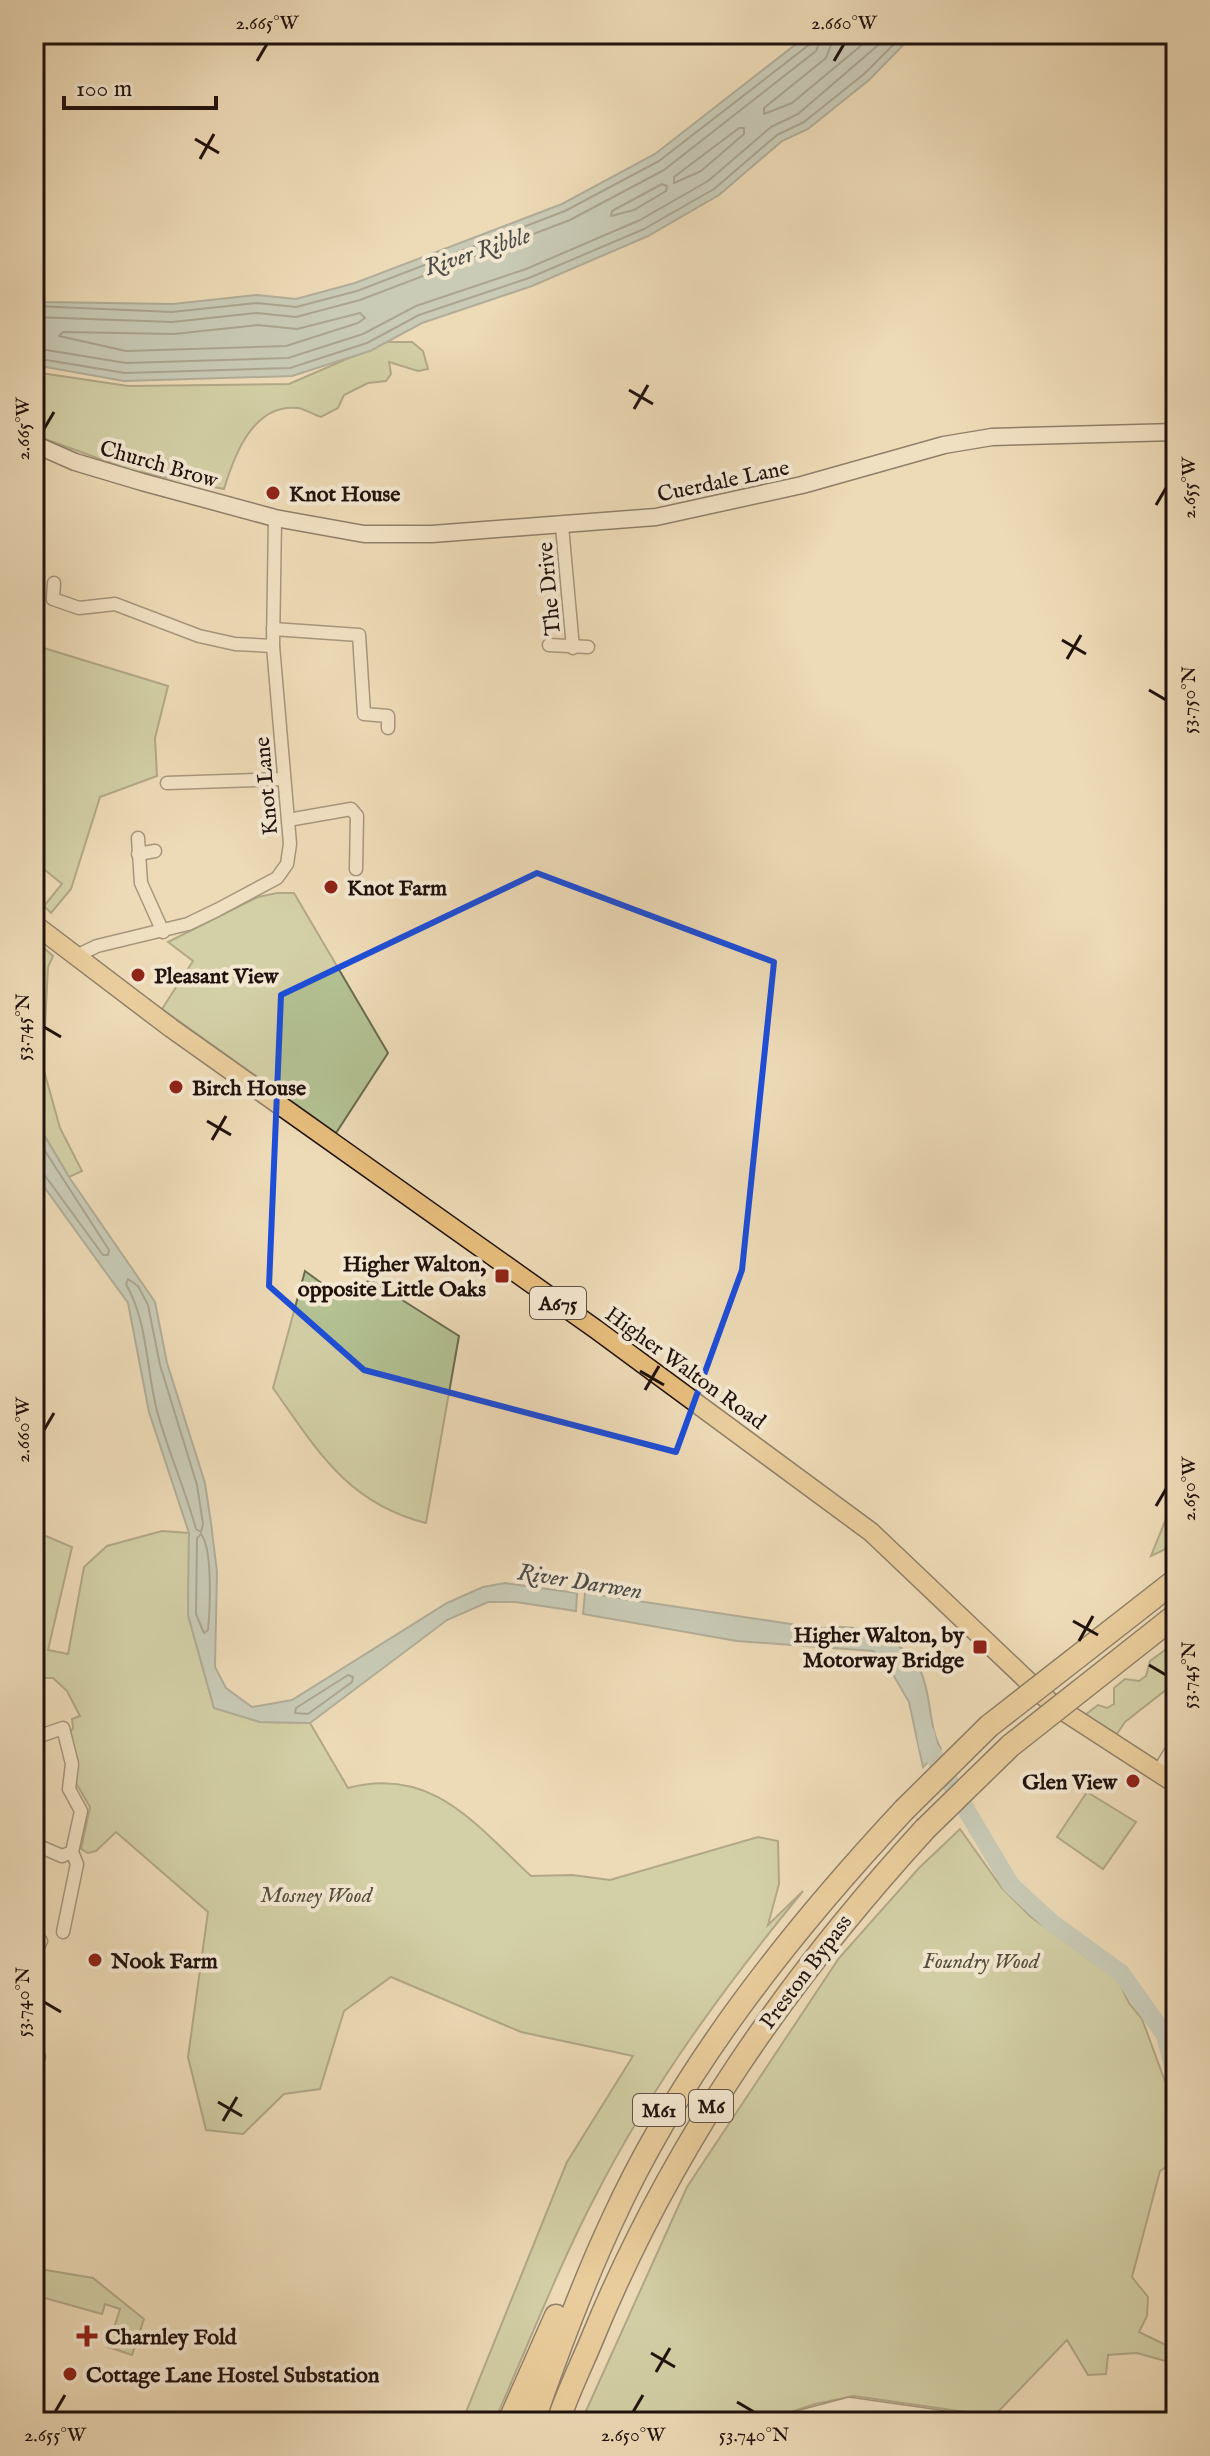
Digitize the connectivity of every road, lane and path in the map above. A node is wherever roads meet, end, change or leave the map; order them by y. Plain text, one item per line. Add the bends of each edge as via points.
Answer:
1 (1176, 432) edge
2 (34, 444) edge
3 (275, 518) junction
4 (562, 526) junction
5 (54, 583) dead end
6 (273, 629) junction
7 (549, 645) dead end
8 (273, 646) junction
9 (588, 647) dead end
10 (573, 648) junction
11 (388, 728) dead end
12 (283, 779) junction
13 (167, 783) dead end
14 (288, 820) junction
15 (138, 838) dead end
16 (155, 851) dead end
17 (138, 854) junction
18 (356, 869) dead end
19 (34, 924) edge
20 (163, 932) junction
21 (76, 956) junction
22 (1176, 1580) edge
23 (1176, 1615) edge
24 (34, 1738) edge
25 (1176, 1743) edge
26 (1158, 1772) junction
27 (1176, 1784) edge
28 (874, 1842) junction
29 (34, 1844) edge
30 (72, 1852) junction
31 (63, 1932) dead end
32 (509, 2422) edge
33 (533, 2422) edge
34 (558, 2422) edge
35 (785, 2422) edge
36 (969, 2422) edge

1 - 4 main road, Cuerdale Lane via 992,437 656,517
2 - 3 main road, Church Brow via 130,479
3 - 4 main road, Cuerdale Lane via 364,534
3 - 6 street, Knot Lane
4 - 10 street, The Drive
5 - 8 street via 53,599 79,608 115,604 199,636
6 - 8 street, Knot Lane
6 - 11 street via 359,635 364,714 388,716
7 - 10 street
8 - 12 street, Knot Lane
9 - 10 street
12 - 13 street
12 - 14 street, Knot Lane
14 - 18 street via 351,809 357,816
14 - 20 street, Knot Lane via 289,857 277,878
15 - 17 street
16 - 17 street
17 - 20 street via 141,883
19 - 21 main road, Higher Walton Road / A675
20 - 21 street, Knot Lane via 97,946
21 - 26 main road, Higher Walton Road / A675 via 871,1532 1051,1703
22 - 28 highway, M6, bridge via 989,1726
23 - 34 highway, Preston Bypass / M6, bridge via 1010,1746 925,1829 808,1963 693,2134 618,2276
24 - 30 street via 63,1728 72,1764 69,1789 81,1811
25 - 26 street
26 - 27 main road, Higher Walton Road / A675
28 - 32 highway, M61 via 796,1910 679,2074 601,2216
28 - 33 highway, M6 via 783,1947 703,2062 613,2217
29 - 30 street via 62,1856
30 - 31 street via 77,1864
35 - 36 street via 849,2405

